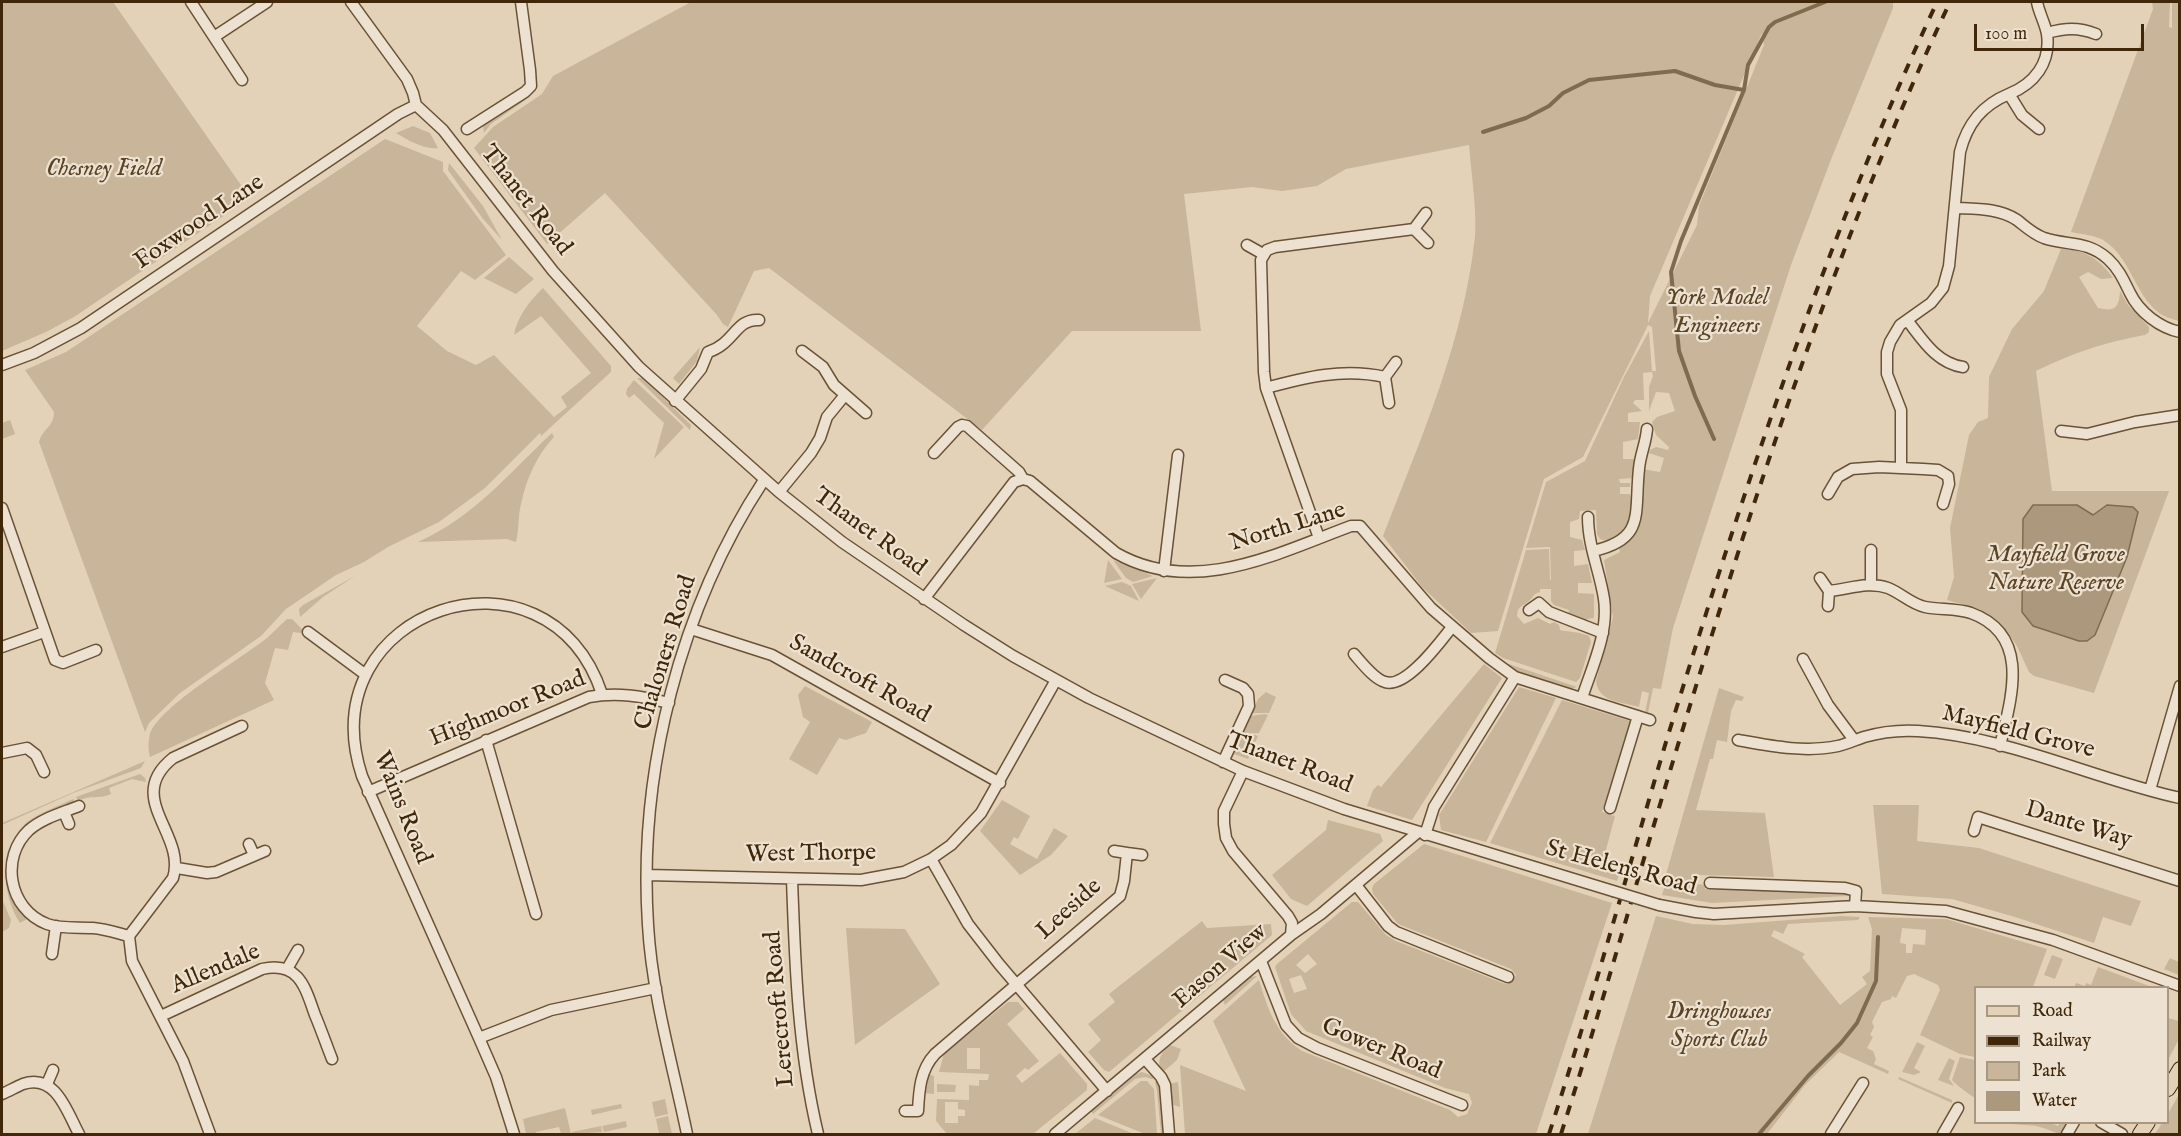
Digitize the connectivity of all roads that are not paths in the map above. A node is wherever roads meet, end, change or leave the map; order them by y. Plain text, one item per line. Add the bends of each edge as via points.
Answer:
1 (190, 2) edge
2 (267, 2) edge
3 (351, 2) edge
4 (521, 2) edge
5 (2037, 2) edge
6 (2047, 33) junction
7 (2096, 34) dead end
8 (214, 37) junction
9 (242, 80) dead end
10 (2009, 94) junction
11 (416, 105) junction
12 (473, 129) dead end
13 (2039, 129) dead end
14 (1954, 208) junction
15 (1426, 213) dead end
16 (1414, 229) junction
17 (1428, 243) dead end
18 (1247, 245) dead end
19 (1263, 254) junction
20 (759, 320) dead end
21 (1907, 320) junction
22 (2180, 332) edge
23 (802, 351) dead end
24 (1396, 362) dead end
25 (2, 365) edge
26 (1963, 367) dead end
27 (1385, 377) junction
28 (1266, 388) junction
29 (844, 395) junction
30 (675, 401) junction
31 (1389, 404) dead end
32 (866, 413) dead end
33 (2180, 415) edge
34 (1647, 429) dead end
35 (2061, 430) dead end
36 (934, 453) dead end
37 (1178, 455) dead end
38 (1849, 458) dead end
39 (1901, 468) junction
40 (1852, 469) junction
41 (1023, 479) junction
42 (764, 480) junction
43 (778, 492) junction
44 (1828, 494) dead end
45 (1943, 504) dead end
46 (2, 508) edge
47 (1588, 517) dead end
48 (1319, 538) junction
49 (1871, 550) dead end
50 (1593, 551) junction
51 (1164, 571) junction
52 (1820, 578) dead end
53 (1871, 584) junction
54 (1829, 591) junction
55 (924, 599) junction
56 (1828, 606) dead end
57 (1529, 610) dead end
58 (1452, 627) junction
59 (691, 629) junction
60 (309, 632) dead end
61 (44, 633) junction
62 (1603, 633) junction
63 (2, 647) edge
64 (96, 650) dead end
65 (1354, 654) dead end
66 (1803, 659) dead end
67 (366, 675) junction
68 (1515, 677) junction
69 (1056, 680) junction
70 (1225, 680) dead end
71 (2180, 686) edge
72 (602, 694) junction
73 (1582, 698) junction
74 (669, 703) junction
75 (1638, 716) junction
76 (1650, 720) dead end
77 (242, 726) dead end
78 (486, 740) junction
79 (1738, 740) dead end
80 (1854, 740) junction
81 (2000, 746) junction
82 (2, 753) edge
83 (1223, 762) junction
84 (1243, 771) junction
85 (44, 772) dead end
86 (999, 783) junction
87 (2150, 790) junction
88 (368, 792) junction
89 (2180, 798) edge
90 (79, 806) dead end
91 (1610, 808) dead end
92 (64, 812) junction
93 (69, 824) dead end
94 (1974, 831) dead end
95 (1421, 834) junction
96 (249, 844) dead end
97 (265, 851) dead end
98 (1114, 852) dead end
99 (1127, 853) junction
100 (254, 855) junction
101 (1142, 855) dead end
102 (932, 859) junction
103 (177, 868) junction
104 (647, 875) junction
105 (792, 879) junction
106 (2180, 881) edge
107 (1710, 883) dead end
108 (1356, 885) junction
109 (1855, 906) junction
110 (536, 914) dead end
111 (56, 926) junction
112 (1291, 935) junction
113 (129, 936) junction
114 (298, 950) dead end
115 (52, 954) dead end
116 (1261, 961) junction
117 (287, 969) junction
118 (1508, 977) dead end
119 (1017, 985) junction
120 (2180, 986) edge
121 (656, 988) junction
122 (161, 1017) junction
123 (480, 1038) junction
124 (332, 1059) dead end
125 (1146, 1059) junction
126 (2180, 1069) edge
127 (53, 1070) dead end
128 (1863, 1083) dead end
129 (46, 1084) junction
130 (2169, 1087) edge
131 (1107, 1091) junction
132 (2, 1094) edge
133 (1462, 1105) dead end
134 (1958, 1108) dead end
135 (905, 1111) dead end
136 (2104, 1124) edge
137 (79, 1134) edge
138 (210, 1134) edge
139 (514, 1134) edge
140 (687, 1134) edge
141 (818, 1134) edge
142 (1055, 1134) edge
143 (1169, 1134) edge
144 (1831, 1134) edge
145 (1943, 1134) edge
146 (2122, 1134) edge

1 - 8 street
2 - 8 street
3 - 11 street via 407,79
4 - 12 street via 531,86
5 - 6 street
6 - 7 street via 2075,28
6 - 10 street via 2045,62 2039,72 2020,90
8 - 9 street
10 - 13 street via 2022,115
10 - 14 street via 1988,105 1968,129 1960,152
11 - 25 street, Foxwood Lane via 81,328
11 - 30 street, Thanet Road via 443,130 553,271
14 - 21 street via 1943,288 1931,303
14 - 22 street via 2004,214 2040,237 2099,251 2119,271 2139,307 2161,325
15 - 16 street
16 - 17 street
16 - 19 street via 1275,247
18 - 19 street
19 - 28 street
20 - 30 street via 742,323 723,346 708,352 701,369
21 - 26 street via 1936,355 1951,365
21 - 39 street via 1895,332 1885,364 1901,410
23 - 29 street via 823,367 829,381
24 - 27 street
27 - 28 street via 1367,373 1317,375
27 - 31 street
28 - 48 street
29 - 32 street
29 - 43 street via 827,417 811,453
30 - 42 street, Thanet Road
33 - 35 street via 2087,434
34 - 50 street via 1632,530 1618,544
36 - 41 street, North Lane via 957,427 967,426
37 - 51 street
38 - 40 street
39 - 40 street
39 - 45 street via 1943,472 1948,476
40 - 44 street via 1838,477
41 - 51 street, North Lane via 1116,553
41 - 55 street via 1014,482
42 - 43 street, Thanet Road
42 - 59 street, Chaloners Road via 729,537
43 - 55 street, Thanet Road
46 - 61 street
47 - 50 street via 1583,530
48 - 51 street, North Lane via 1227,569
48 - 58 street, North Lane via 1359,526 1416,593
49 - 53 street
50 - 62 street via 1604,599
52 - 54 street
53 - 54 street
53 - 81 street via 1890,589 1919,606 1970,613 1984,619 2003,637 2014,687
54 - 56 street
55 - 69 street, Thanet Road
57 - 62 street via 1539,603 1549,612
58 - 65 street via 1416,669 1397,682 1379,679
58 - 68 street, North Lane
59 - 74 street, Chaloners Road
59 - 86 street, Sandcroft Road via 772,655
60 - 67 street
61 - 63 street
61 - 64 street via 58,662
62 - 73 street
66 - 80 street via 1828,705
67 - 72 street, Wains Road via 389,643 416,621 451,606 493,604 529,612 559,630 583,654
67 - 88 street, Wains Road via 353,730 357,760
68 - 73 street, North Lane
68 - 95 street
69 - 83 street, Thanet Road
69 - 86 street, West Thorpe
70 - 83 street via 1243,688 1249,706
71 - 87 street
72 - 74 street, Highmoor Road via 632,695
72 - 78 street, Highmoor Road via 575,701
73 - 75 street, North Lane
74 - 104 street, Chaloners Road via 655,778
75 - 76 street, North Lane
75 - 91 street
77 - 103 street via 173,758 155,781 154,801
78 - 88 street, Highmoor Road
78 - 110 street
79 - 80 street, Mayfield Grove via 1808,749 1840,746
80 - 81 street, Mayfield Grove via 1918,731
81 - 87 street, Mayfield Grove
82 - 85 street via 21,748 31,750
83 - 84 street, Thanet Road
84 - 95 street, Thanet Road via 1313,799
84 - 112 street via 1224,811 1226,838 1288,916
86 - 102 street, West Thorpe via 967,830
87 - 89 street, Mayfield Grove
88 - 123 street, Wains Road
90 - 92 street
92 - 93 street
92 - 111 street via 30,829 14,850 10,863 18,900 39,920
94 - 106 street, Dante Way via 1978,817
95 - 108 street, Eason View
95 - 109 street, St Helens Road, bridge via 1659,905 1696,912
96 - 100 street
97 - 100 street
98 - 99 street, Leeside
99 - 101 street, Leeside
99 - 119 street, Leeside via 1120,896
100 - 103 street via 216,872
102 - 105 street, West Thorpe via 884,877
102 - 119 street via 968,924
103 - 113 street via 174,878
104 - 105 street, West Thorpe
104 - 121 street, Chaloners Road
105 - 141 street, Lerecroft Road via 797,1010
107 - 109 street, St Helens Road via 1845,888 1856,891
108 - 112 street, Eason View
108 - 118 street via 1396,932
109 - 120 street, St Helens Road via 1946,911 2053,940
111 - 113 street via 94,928
111 - 115 street
112 - 116 street, Eason View
113 - 122 street via 132,961
114 - 117 street, Allendale
116 - 125 street, Eason View
116 - 133 street, Gower Road via 1286,1025 1298,1038
117 - 122 street, Allendale via 262,969
117 - 124 street, Allendale via 305,986
119 - 131 street
119 - 135 street, Leeside via 929,1060 919,1090 922,1111
121 - 123 street via 551,1010
121 - 140 street, Chaloners Road
122 - 138 street via 183,1061
123 - 139 street, Wains Road
125 - 131 street, Eason View
125 - 143 street via 1165,1085
126 - 130 main road
127 - 129 street
128 - 144 street
129 - 132 street via 31,1082
129 - 137 street via 61,1098
131 - 142 street, Eason View
134 - 145 street
136 - 146 street

